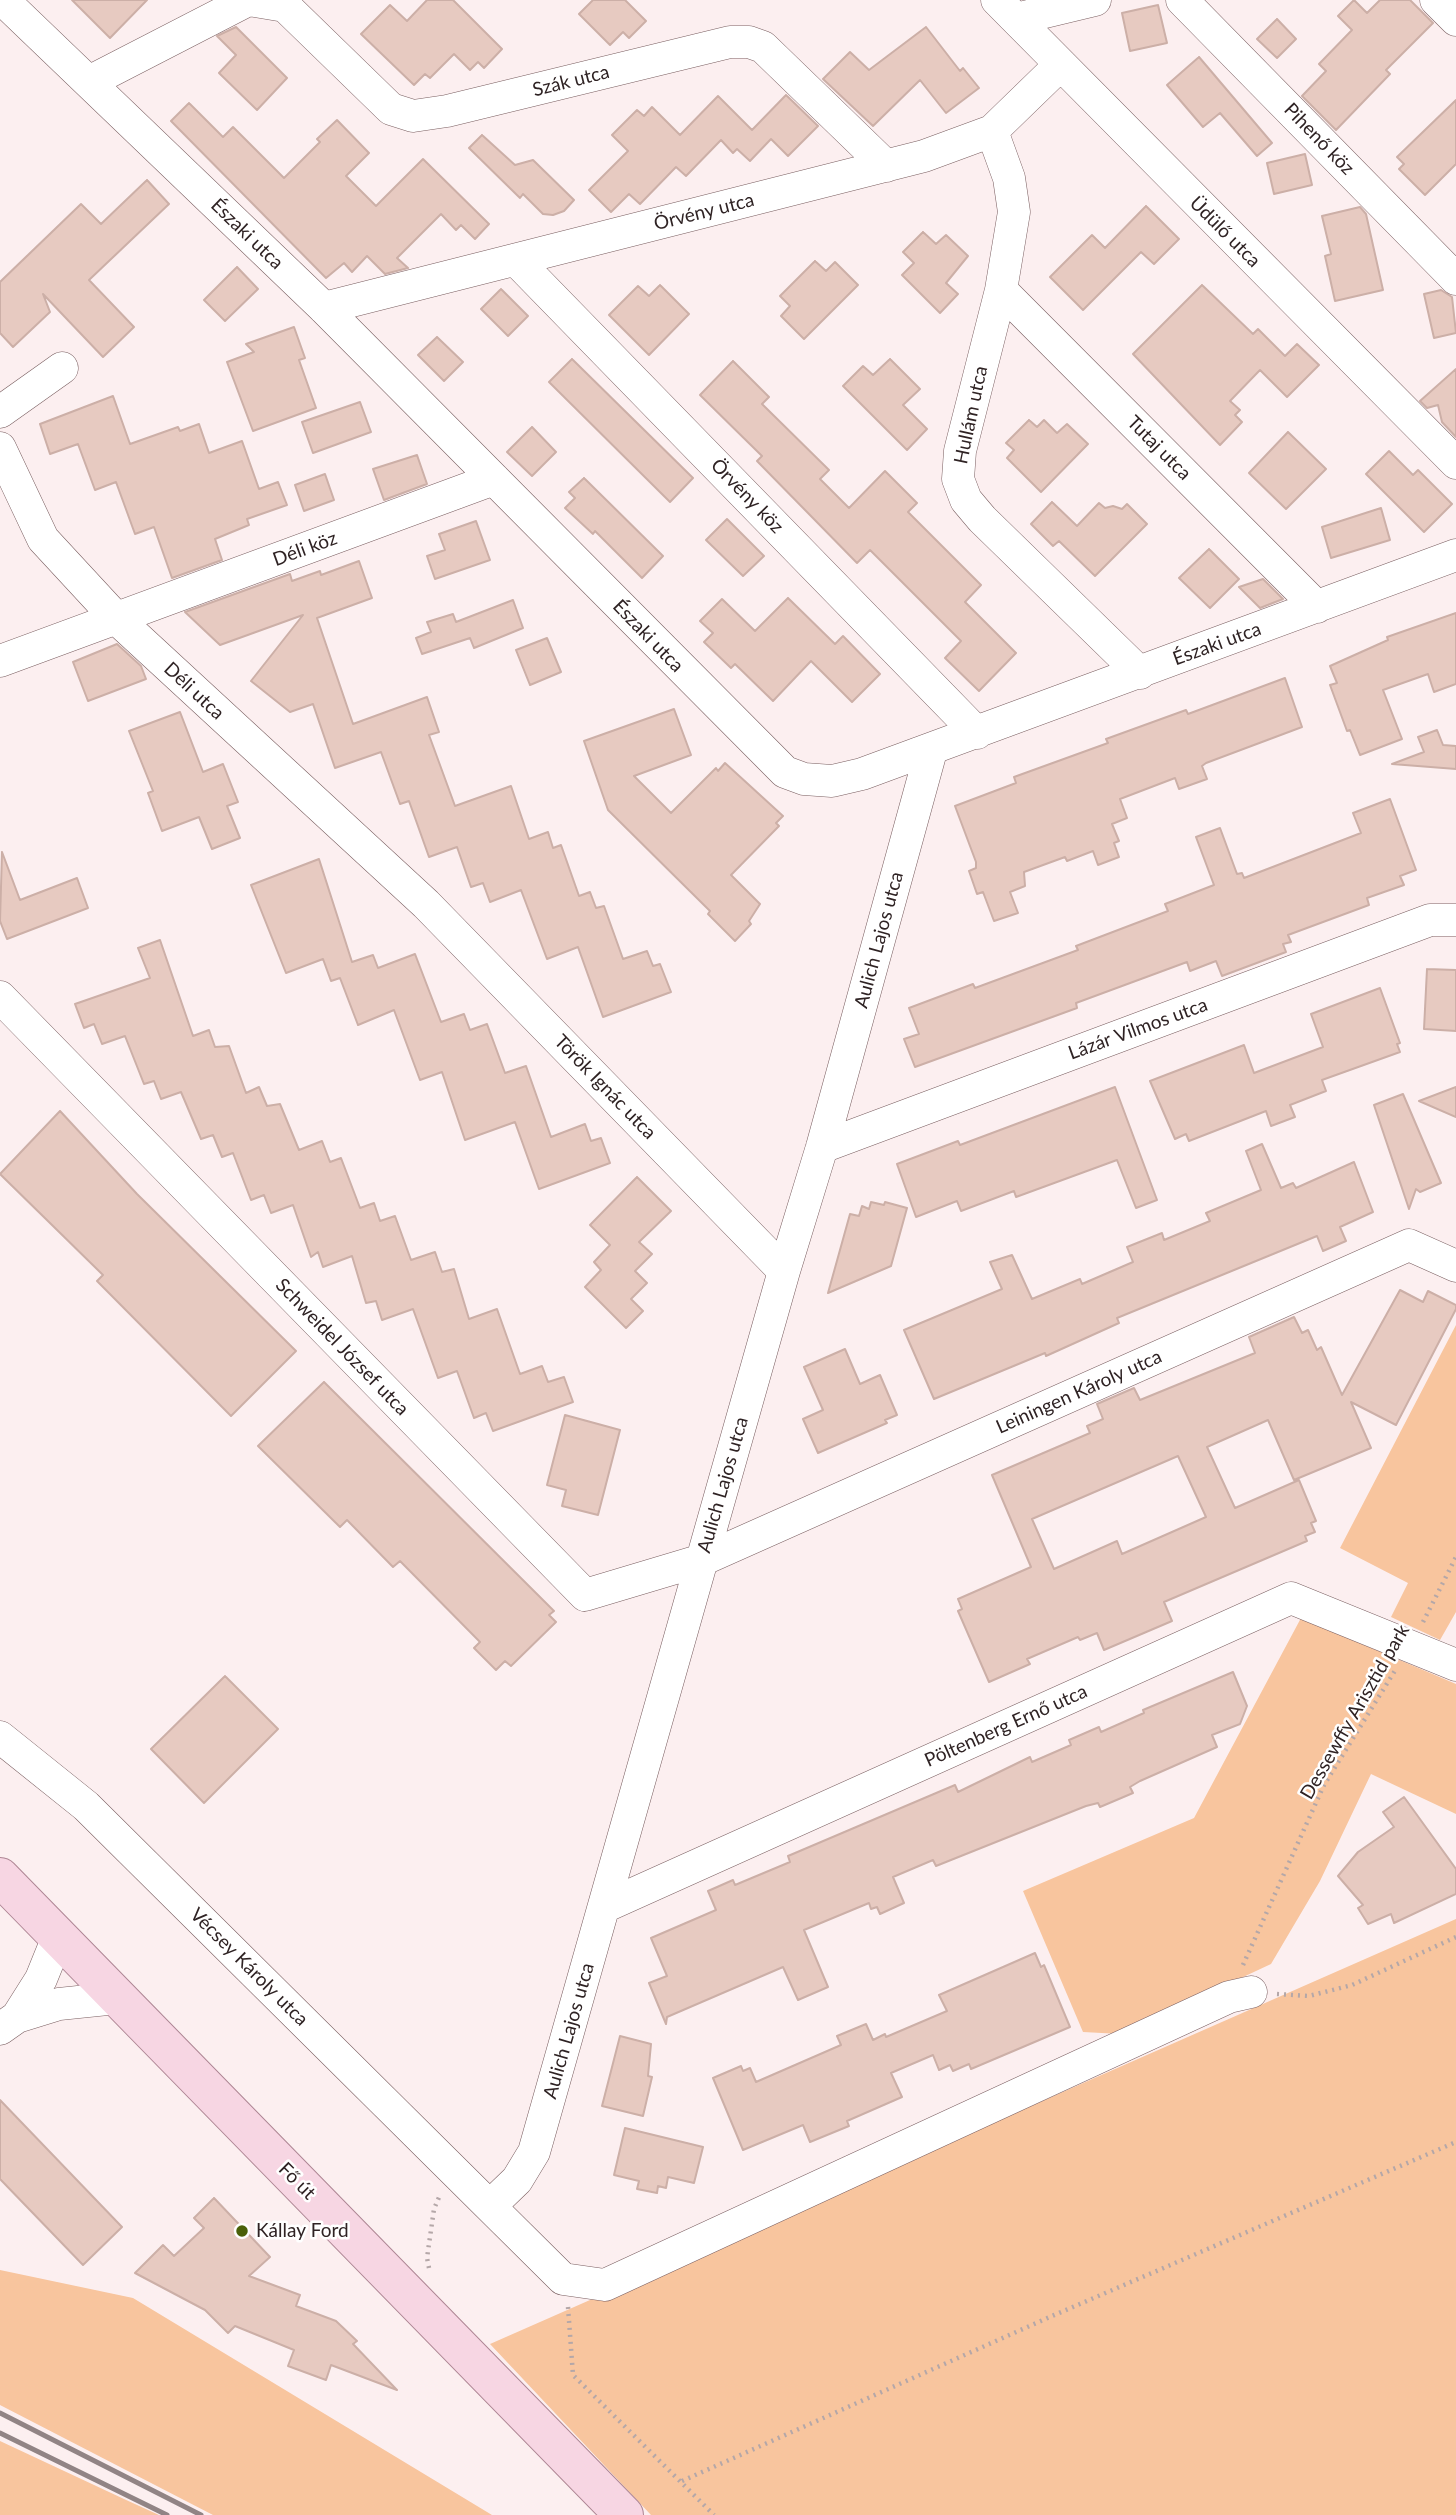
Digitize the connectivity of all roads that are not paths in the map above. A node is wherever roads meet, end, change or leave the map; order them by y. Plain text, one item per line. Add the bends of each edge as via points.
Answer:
1 (3, 0) edge
2 (248, 0) edge
3 (1095, 0) edge
4 (1182, 0) edge
5 (1436, 0) edge
6 (1006, 10) edge
7 (1456, 20) edge
8 (1059, 66) junction
9 (89, 82) junction
10 (992, 131) junction
11 (886, 166) junction
12 (516, 260) junction
13 (1456, 279) edge
14 (1002, 290) junction
15 (324, 308) junction
16 (62, 368) dead end
17 (0, 412) edge
18 (0, 449) edge
19 (1456, 463) edge
20 (494, 479) junction
21 (1456, 555) edge
22 (1317, 607) junction
23 (117, 619) junction
24 (0, 661) edge
25 (1140, 673) junction
26 (978, 733) junction
27 (931, 751) junction
28 (426, 904) joint
29 (1456, 920) edge
30 (4, 1008) edge
31 (822, 1147) junction
32 (1456, 1266) edge
33 (784, 1271) junction
34 (702, 1560) junction
35 (1456, 1665) edge
36 (0, 1737) edge
37 (0, 1877) edge
38 (604, 1907) junction
39 (58, 1937) junction
40 (1240, 1994) road end
41 (117, 1998) junction
42 (9, 2023) edge
43 (490, 2206) junction
44 (624, 2515) edge

1 - 9 street, Északi utca
2 - 9 street, Szák utca
2 - 11 street, Szák utca via 285,6 391,109 413,116 730,42 749,42 764,47
3 - 6 street
4 - 13 street, Pihenő köz
5 - 7 street
6 - 8 street, Üdülő utca
8 - 10 street, Örvény utca
8 - 19 street, Üdülő utca
9 - 15 street, Északi utca
10 - 11 street, Örvény utca
10 - 14 street, Hullám utca via 1009,178 1014,212
11 - 12 street, Örvény utca
12 - 15 street, Örvény utca
12 - 26 street, Örvény köz
14 - 22 street, Tutaj utca
14 - 25 street, Hullám utca via 960,451 958,479 982,519
15 - 20 street, Északi utca
16 - 17 street
18 - 23 street, Déli utca via 43,539
20 - 23 street, Déli köz
20 - 27 street, Északi utca via 785,772 804,779 832,780
21 - 22 street, Északi utca
22 - 25 street, Északi utca
23 - 24 street, Déli köz
23 - 28 street, Déli utca
25 - 26 street, Északi utca
26 - 27 street, Északi utca
27 - 31 street, Aulich Lajos utca
28 - 33 street, Török Ignác utca
29 - 31 street, Lázár Vilmos utca via 1430,920
30 - 34 street, Schweidel József utca via 585,1595
31 - 33 street, Aulich Lajos utca
32 - 34 street, Leiningen Károly utca via 1409,1245
33 - 34 street, Aulich Lajos utca
34 - 38 street, Aulich Lajos utca
35 - 38 street, Pöltenberg Ernő utca via 1291,1598
36 - 43 street, Vécsey Károly utca via 86,1806
37 - 39 main road, Fő út
38 - 43 street, Aulich Lajos utca via 534,2152 517,2180
39 - 41 main road, Fő út
39 - 42 street via 41,1979
40 - 43 street, Vécsey Károly utca via 605,2285 563,2279
41 - 42 street via 59,2004
41 - 44 main road, Fő út

